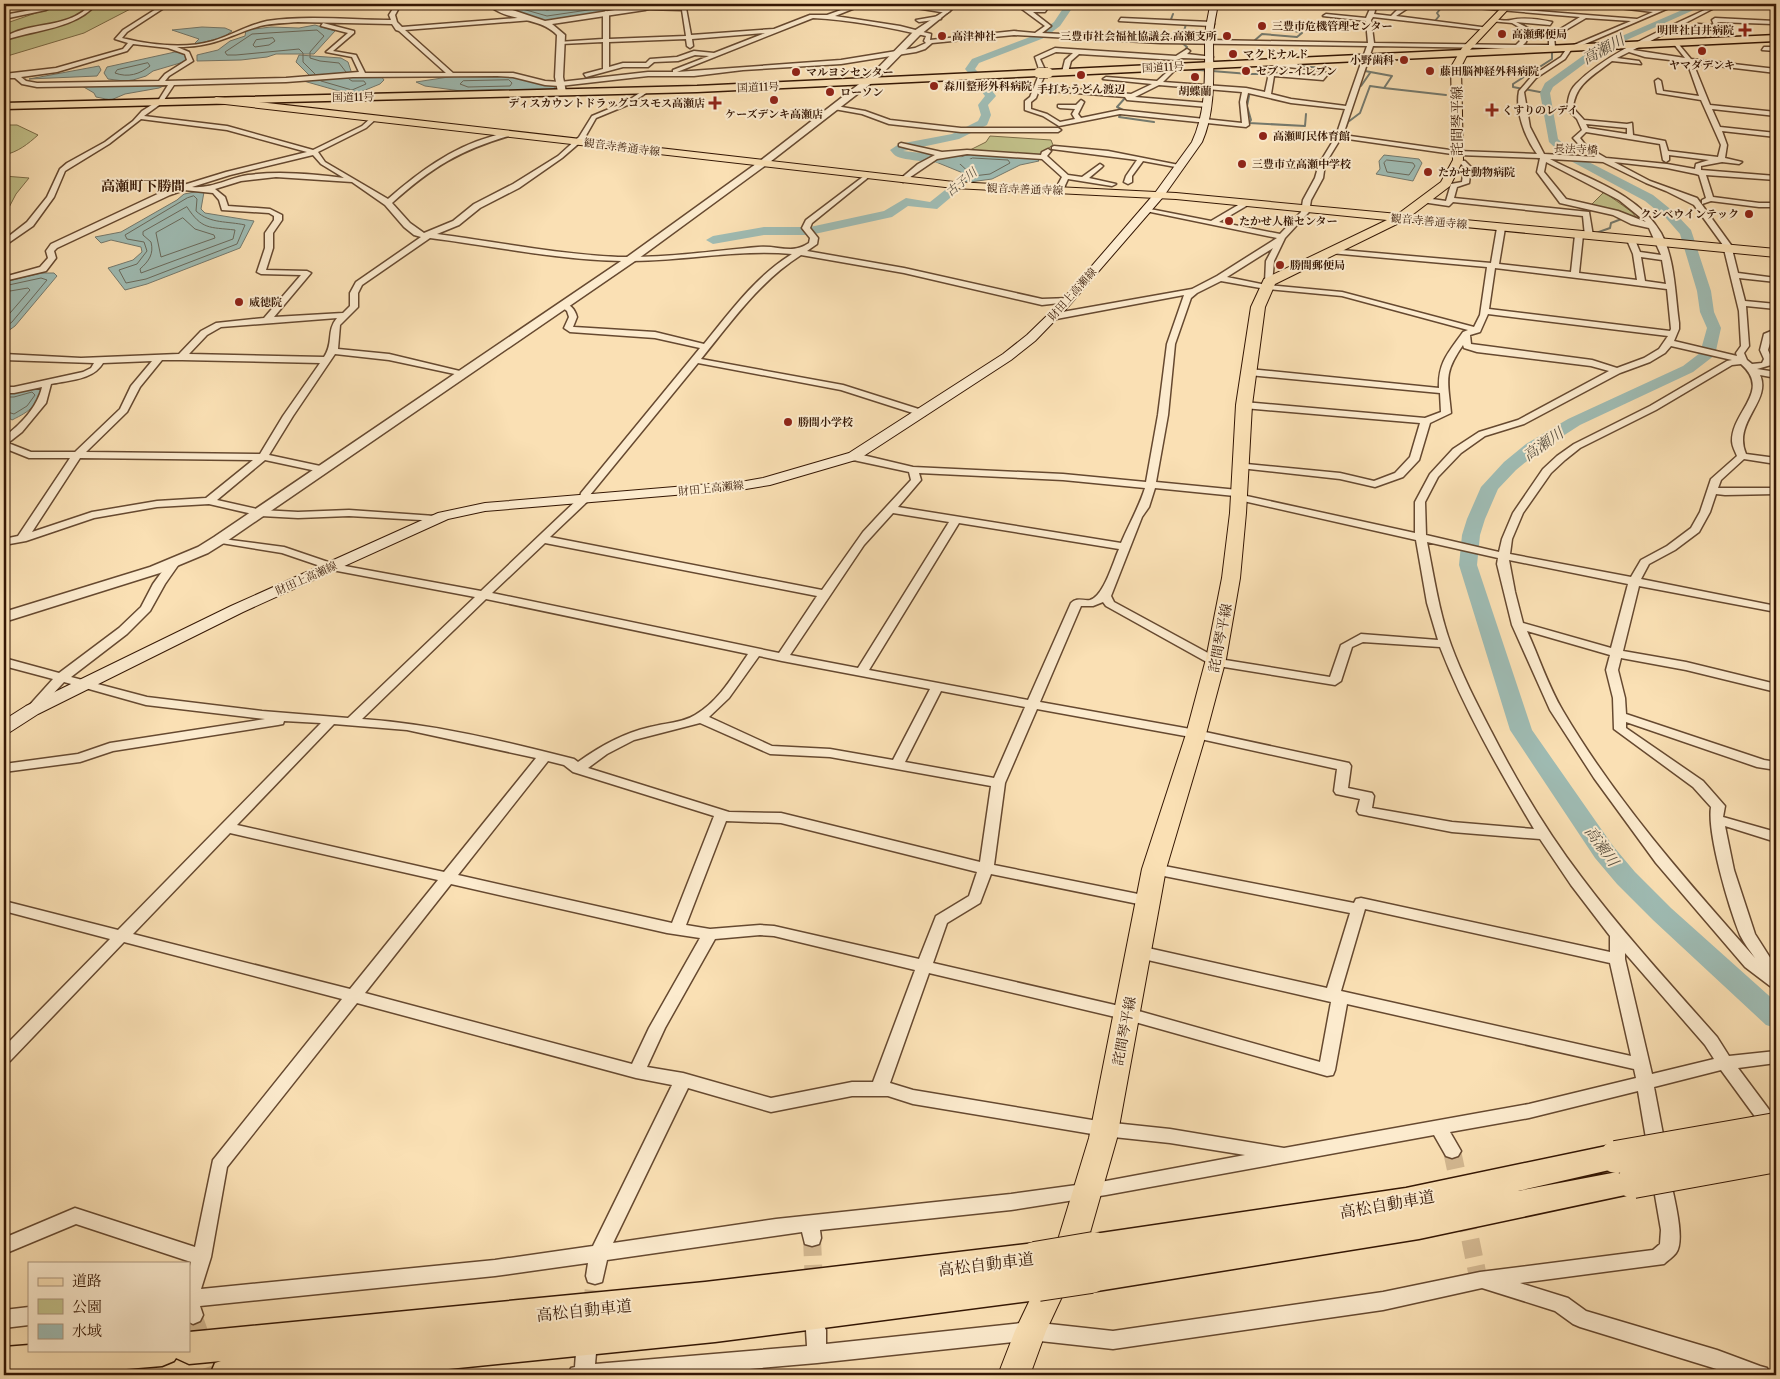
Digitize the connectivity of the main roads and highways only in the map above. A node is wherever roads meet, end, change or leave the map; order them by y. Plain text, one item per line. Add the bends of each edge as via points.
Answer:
1 (1214, 4) edge
2 (1507, 6) edge
3 (1776, 38) edge
4 (1463, 41) junction
5 (1210, 61) junction
6 (216, 100) junction
7 (4, 106) edge
8 (1158, 195) junction
9 (1398, 218) junction
10 (1776, 253) edge
11 (4, 728) edge
12 (1776, 1129) edge
13 (1776, 1156) edge
14 (1625, 1169) junction
15 (1037, 1271) junction
16 (190, 1348) edge
17 (139, 1352) edge
18 (4, 1364) edge
19 (228, 1375) edge
20 (1014, 1375) edge

1 - 5 main road, 財田上高瀬線
2 - 4 main road via 1486,28
3 - 4 highway, 国道11号 via 1570,45
4 - 5 highway, 国道11号 via 1365,58
4 - 9 main road, 詫間琴平線 via 1456,71 1459,156 1446,184
5 - 6 highway, 国道11号 via 1175,67 647,90 560,84
5 - 8 main road, 財田上高瀬線 via 1207,105 1197,142
6 - 7 highway, 国道11号
6 - 8 main road, 観音寺善通寺線 via 903,180
8 - 9 main road, 観音寺善通寺線
8 - 11 main road, 財田上高瀬線 via 1032,338 854,456 765,482 485,507 435,519 84,684
9 - 10 main road, 観音寺善通寺線
9 - 20 main road, 詫間琴平線 via 1292,268 1268,284 1258,307 1244,405 1231,578 1216,662 1154,868 1128,1014 1088,1190 1072,1243
12 - 14 highway, 高松自動車道, bridge
13 - 14 highway, 高松自動車道, bridge
14 - 15 highway, 高松自動車道, bridge via 1419,1225
15 - 16 highway, 高松自動車道 via 705,1297
15 - 19 highway, 高松自動車道 via 715,1326
17 - 18 highway

